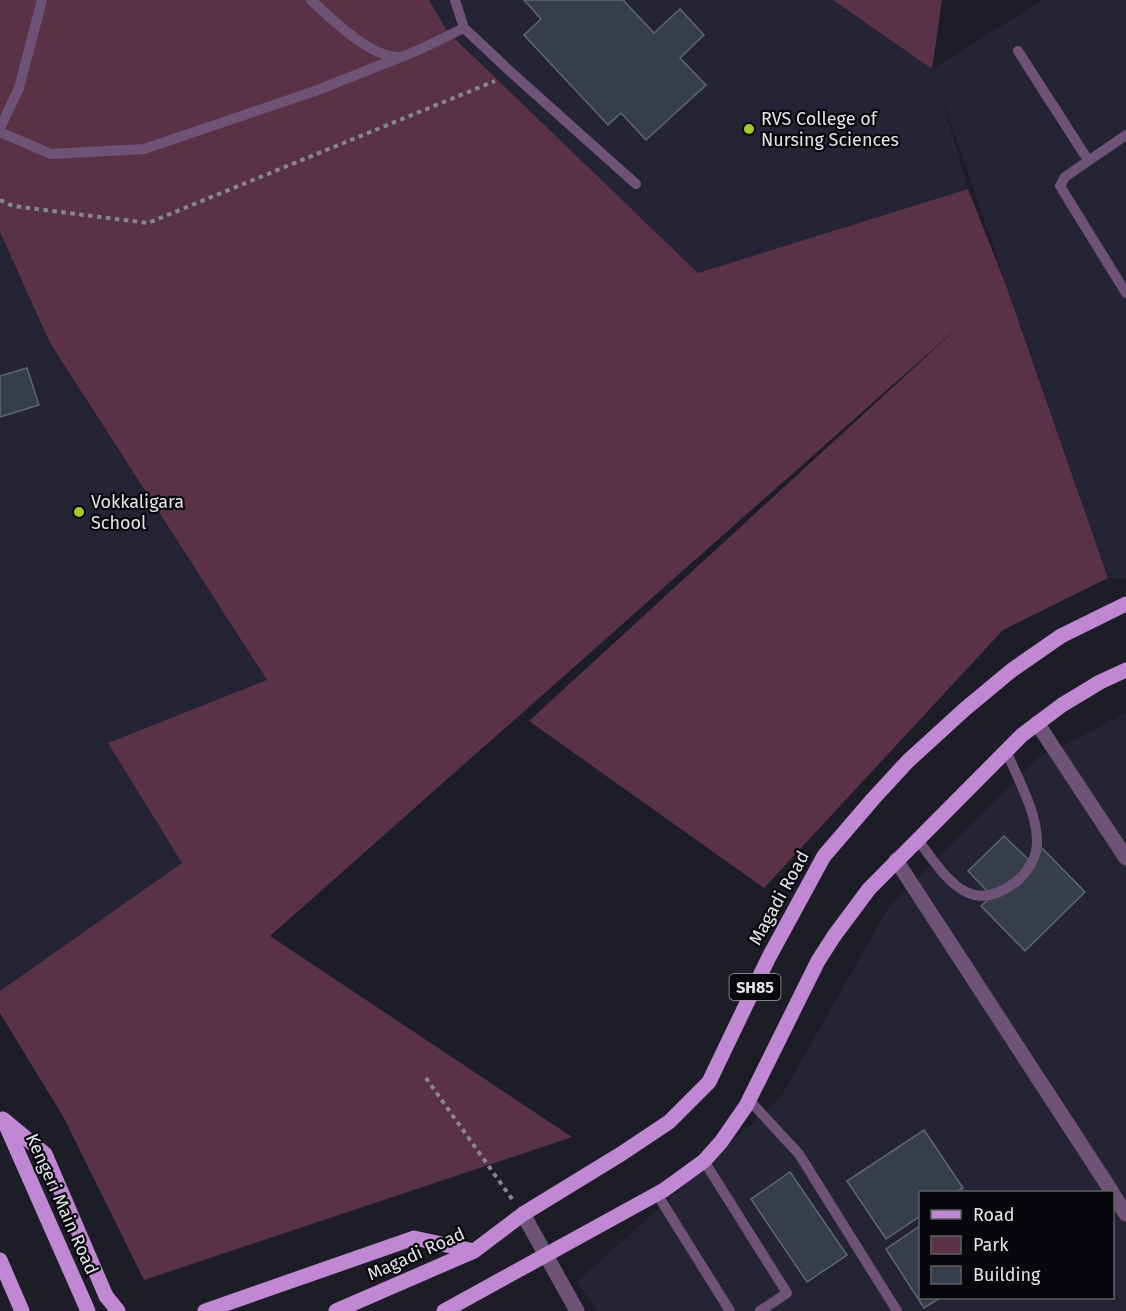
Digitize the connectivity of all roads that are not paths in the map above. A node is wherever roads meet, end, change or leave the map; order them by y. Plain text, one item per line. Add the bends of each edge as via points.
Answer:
1 (42, 0) edge
2 (311, 0) edge
3 (455, 0) edge
4 (464, 28) junction
5 (1018, 51) dead end
6 (401, 57) junction
7 (0, 130) edge
8 (1126, 135) edge
9 (1088, 160) junction
10 (636, 184) dead end
11 (1126, 292) edge
12 (1126, 604) edge
13 (1126, 670) edge
14 (1037, 723) junction
15 (1006, 750) junction
16 (917, 839) junction
17 (1126, 858) edge
18 (896, 860) junction
19 (749, 1100) junction
20 (2, 1116) edge
21 (704, 1161) junction
22 (1111, 1191) edge
23 (657, 1194) junction
24 (1114, 1196) edge
25 (523, 1214) junction
26 (1126, 1214) edge
27 (474, 1251) junction
28 (545, 1255) junction
29 (0, 1260) edge
30 (22, 1311) edge
31 (88, 1311) edge
32 (118, 1311) edge
33 (205, 1311) edge
34 (336, 1311) edge
35 (444, 1311) edge
36 (577, 1311) edge
37 (730, 1311) edge
38 (760, 1311) edge
39 (897, 1311) edge

1 - 7 lane via 19,88
2 - 6 lane via 367,46
3 - 4 lane
4 - 6 lane
4 - 10 lane
5 - 9 lane
6 - 7 lane via 315,91 144,149 51,154
8 - 9 lane
9 - 11 lane via 1065,177 1060,186
12 - 25 main road, Magadi Road / SH85 via 1061,636 1012,670 908,761 824,856 768,959 710,1082 669,1122
13 - 14 main road, SH85
14 - 15 main road, SH85
14 - 17 street
15 - 16 main road, SH85
15 - 16 lane via 1035,822 1035,858 1025,874 1008,888 988,896 973,896 959,890 946,877
16 - 18 main road, SH85
18 - 19 main road, SH85 via 834,936
18 - 22 street
19 - 21 main road, SH85
19 - 39 lane via 800,1154
20 - 31 main road, Kengeri Main Road
20 - 32 main road via 45,1154 106,1296
21 - 23 main road, SH85
21 - 38 lane via 787,1293
23 - 28 main road, SH85
23 - 37 lane
24 - 26 street
25 - 27 main road, Magadi Road / SH85
25 - 28 street
27 - 33 main road via 414,1238
27 - 34 main road, Magadi Road / SH85
28 - 35 main road, SH85
28 - 36 street
29 - 30 main road

